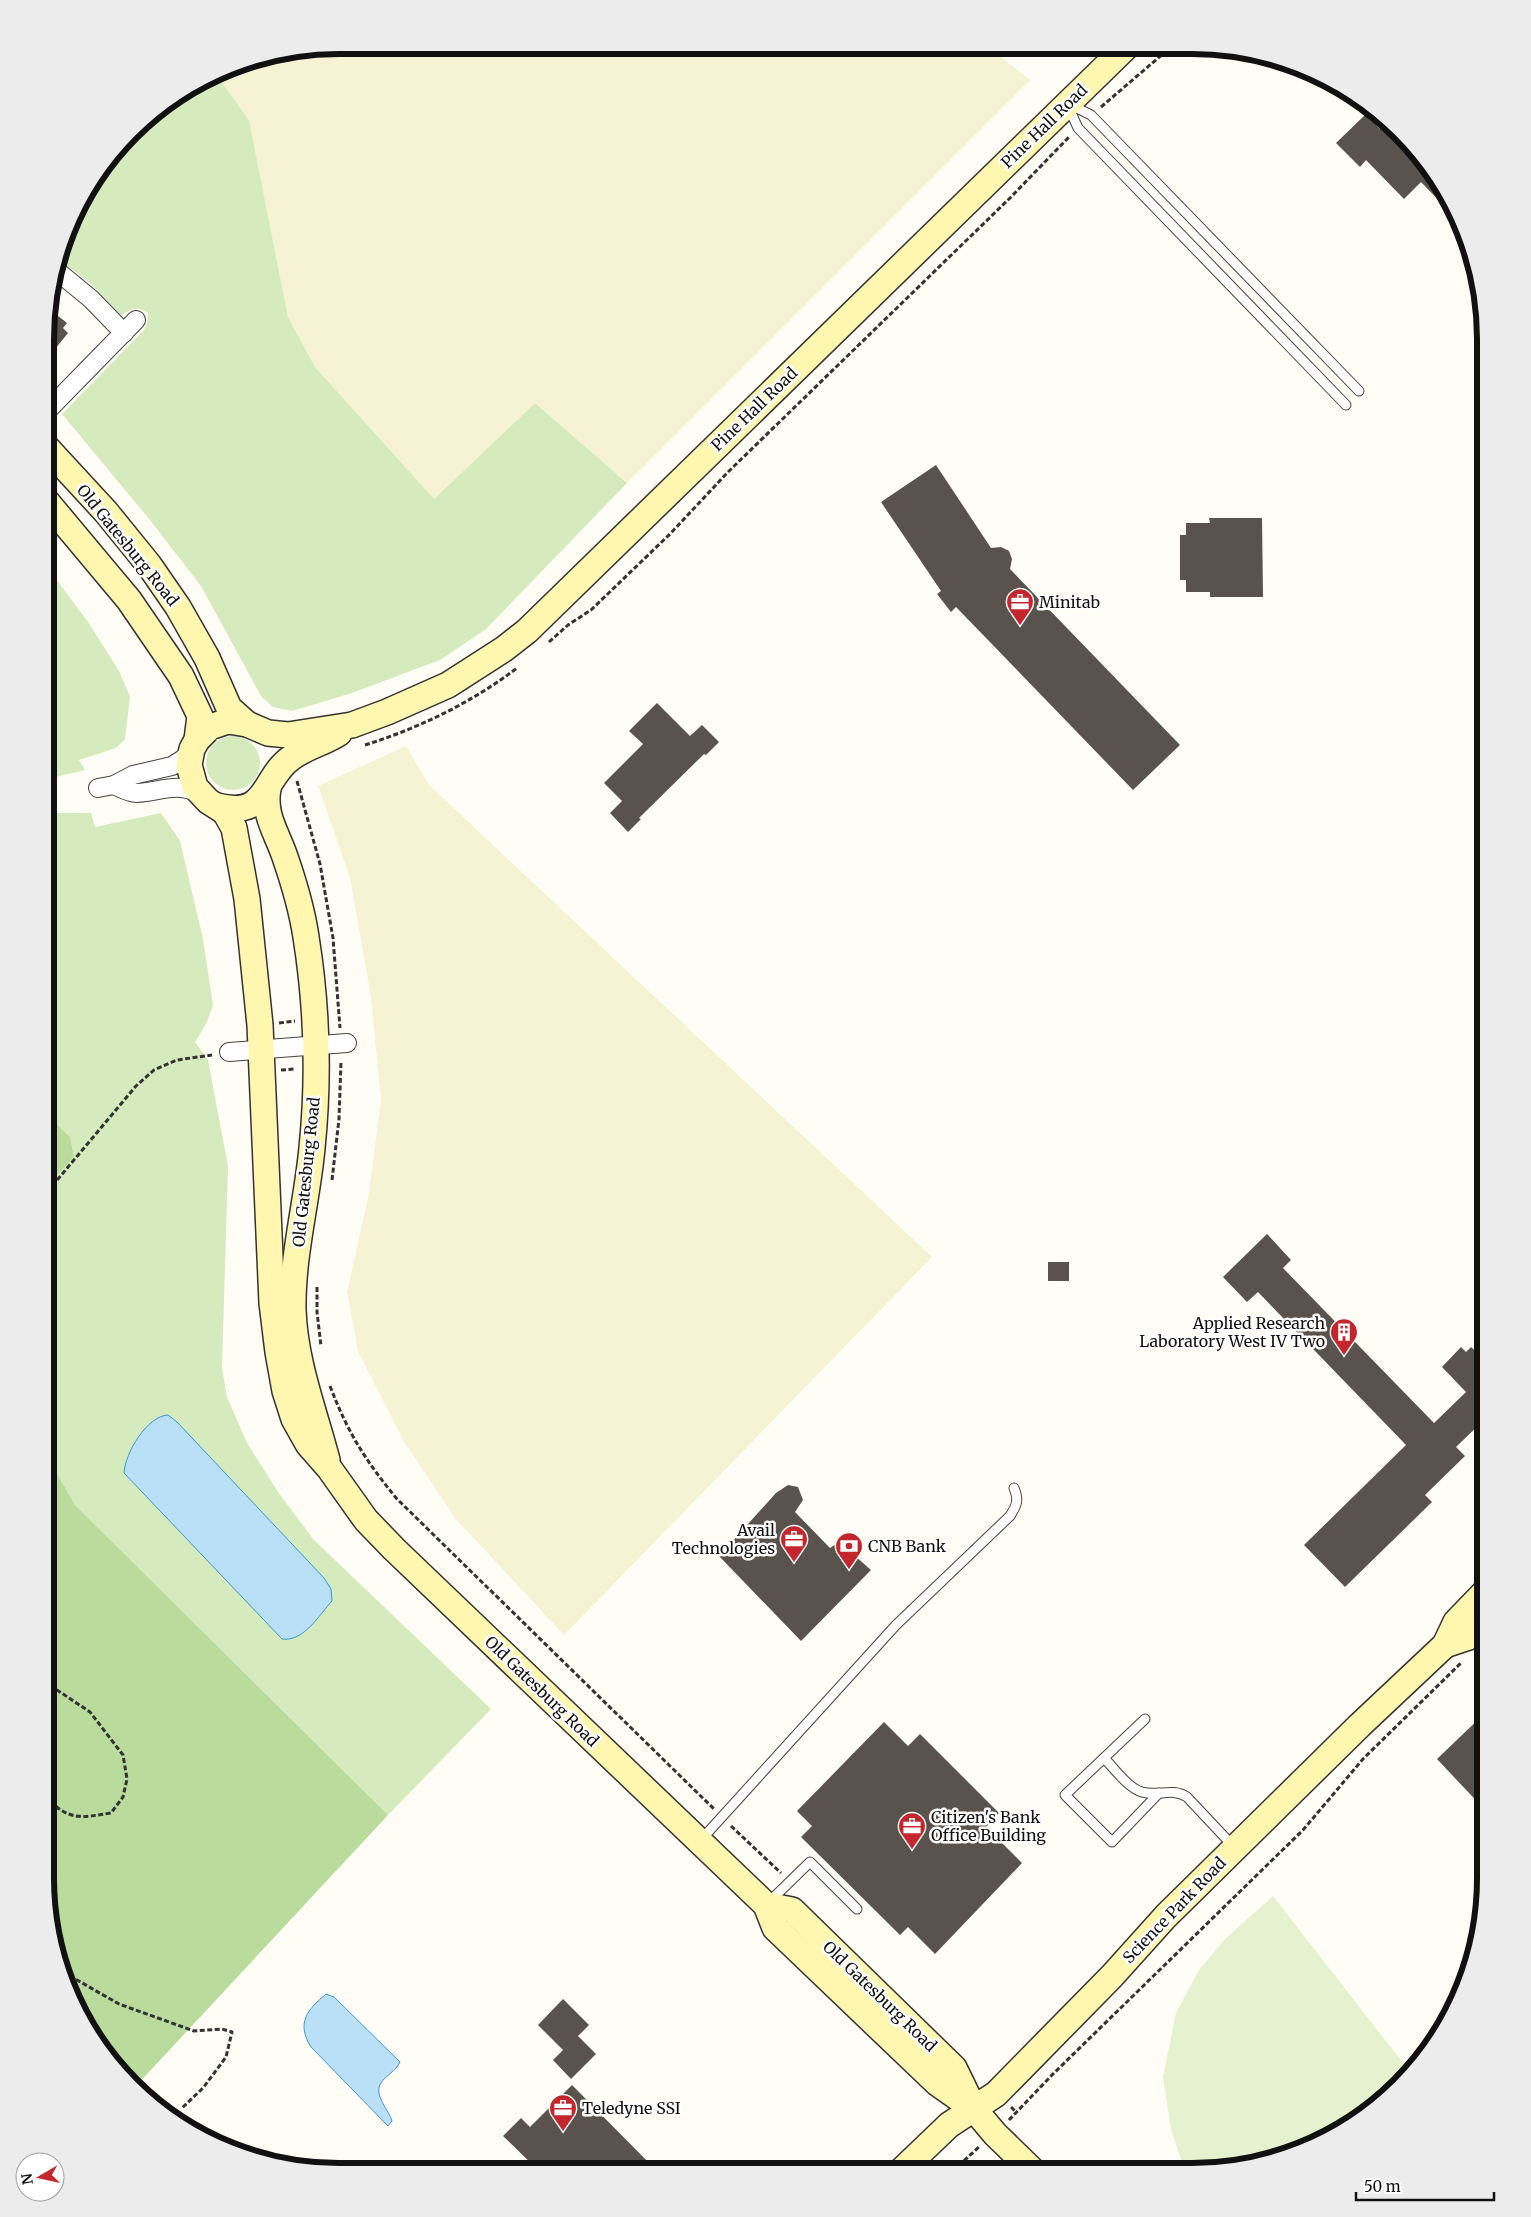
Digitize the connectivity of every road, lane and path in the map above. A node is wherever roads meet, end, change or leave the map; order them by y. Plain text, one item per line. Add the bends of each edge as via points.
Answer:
1 (1119, 54) edge
2 (1163, 54) edge
3 (1067, 103) junction
4 (1092, 115) junction
5 (1078, 128) junction
6 (61, 274) edge
7 (136, 320) dead end
8 (124, 333) junction
9 (1359, 392) dead end
10 (54, 404) edge
11 (1346, 404) dead end
12 (54, 456) edge
13 (54, 510) edge
14 (545, 645) dead end
15 (518, 667) dead end
16 (251, 726) junction
17 (354, 736) junction
18 (194, 745) junction
19 (280, 782) junction
20 (208, 800) junction
21 (297, 1021) dead end
22 (278, 1023) dead end
23 (343, 1044) junction
24 (316, 1045) junction
25 (261, 1050) junction
26 (229, 1052) joint
27 (298, 1069) dead end
28 (278, 1071) dead end
29 (54, 1183) edge
30 (330, 1188) dead end
31 (317, 1285) dead end
32 (323, 1356) dead end
33 (329, 1384) dead end
34 (329, 1468) junction
35 (1014, 1488) dead end
36 (1477, 1601) edge
37 (1477, 1629) edge
38 (1445, 1645) junction
39 (1465, 1659) dead end
40 (54, 1688) edge
41 (1145, 1719) dead end
42 (1104, 1758) junction
43 (1159, 1793) junction
44 (54, 1806) edge
45 (716, 1811) dead end
46 (729, 1824) dead end
47 (700, 1842) junction
48 (1235, 1848) junction
49 (781, 1873) dead end
50 (766, 1905) junction
51 (857, 1909) dead end
52 (71, 1977) edge
53 (182, 2108) dead end
54 (974, 2109) junction
55 (1017, 2112) dead end
56 (980, 2145) dead end
57 (909, 2163) edge
58 (961, 2163) edge
59 (1025, 2163) edge

1 - 3 street, Pine Hall Road
2 - 4 path
3 - 4 lane
3 - 5 lane
3 - 17 street, Pine Hall Road via 527,631 448,686 387,712
4 - 9 lane
5 - 11 lane
5 - 14 path via 728,472 670,534 591,610
6 - 8 street via 91,298
7 - 8 street
8 - 10 street
12 - 16 street, Old Gatesburg Road via 149,565 194,634 229,708
13 - 18 street, Old Gatesburg Road via 129,600 181,676 200,716
15 - 17 path via 440,716
16 - 17 street, Pine Hall Road via 276,735
16 - 18 street, Pine Hall Road via 219,723 203,733
16 - 19 street, Old Gatesburg Road via 266,738 273,750
17 - 19 street, Pine Hall Road via 333,738 293,756 280,768
18 - 20 street, Old Gatesburg Road via 190,772
18 - 20 street, Pine Hall Road via 183,759 172,766 133,775 106,786 135,793 176,786 191,789
19 - 20 street, Pine Hall Road via 246,806 226,808
19 - 23 path via 298,790 320,864 333,938
19 - 24 street, Old Gatesburg Road via 266,806 304,922
20 - 25 street, Old Gatesburg Road via 229,818 238,841 255,966
21 - 22 path
23 - 24 street
23 - 30 path via 339,1119
24 - 25 street
24 - 34 street, Old Gatesburg Road via 312,1148 294,1285 294,1310 297,1352
25 - 26 street
25 - 34 street, Old Gatesburg Road via 276,1338 285,1391 294,1419 308,1444
26 - 29 path via 177,1060 154,1070 136,1086
27 - 28 path
31 - 32 path
33 - 45 path via 343,1420 366,1461 397,1499
34 - 47 street, Old Gatesburg Road via 351,1500 394,1549
35 - 47 lane via 1017,1506 1010,1516 896,1625
36 - 38 street, Science Park Road via 1456,1622
37 - 38 street, Science Park Road via 1469,1637
38 - 48 street, Science Park Road
39 - 55 path via 1363,1759 1303,1830
40 - 44 path via 90,1712 124,1755 127,1779 123,1797 111,1813 77,1818
41 - 42 lane
42 - 43 lane via 1135,1789
42 - 43 lane via 1065,1795 1112,1842
43 - 48 lane via 1179,1791
46 - 49 path
47 - 50 street, Old Gatesburg Road
48 - 54 street, Science Park Road via 996,2094
50 - 51 lane via 810,1862
50 - 54 street, Old Gatesburg Road via 775,1928 937,2083
52 - 53 path via 119,2004 194,2030 232,2032 226,2057 203,2088
54 - 57 street, Science Park Road via 949,2125
54 - 59 street, Old Gatesburg Road
56 - 58 path

